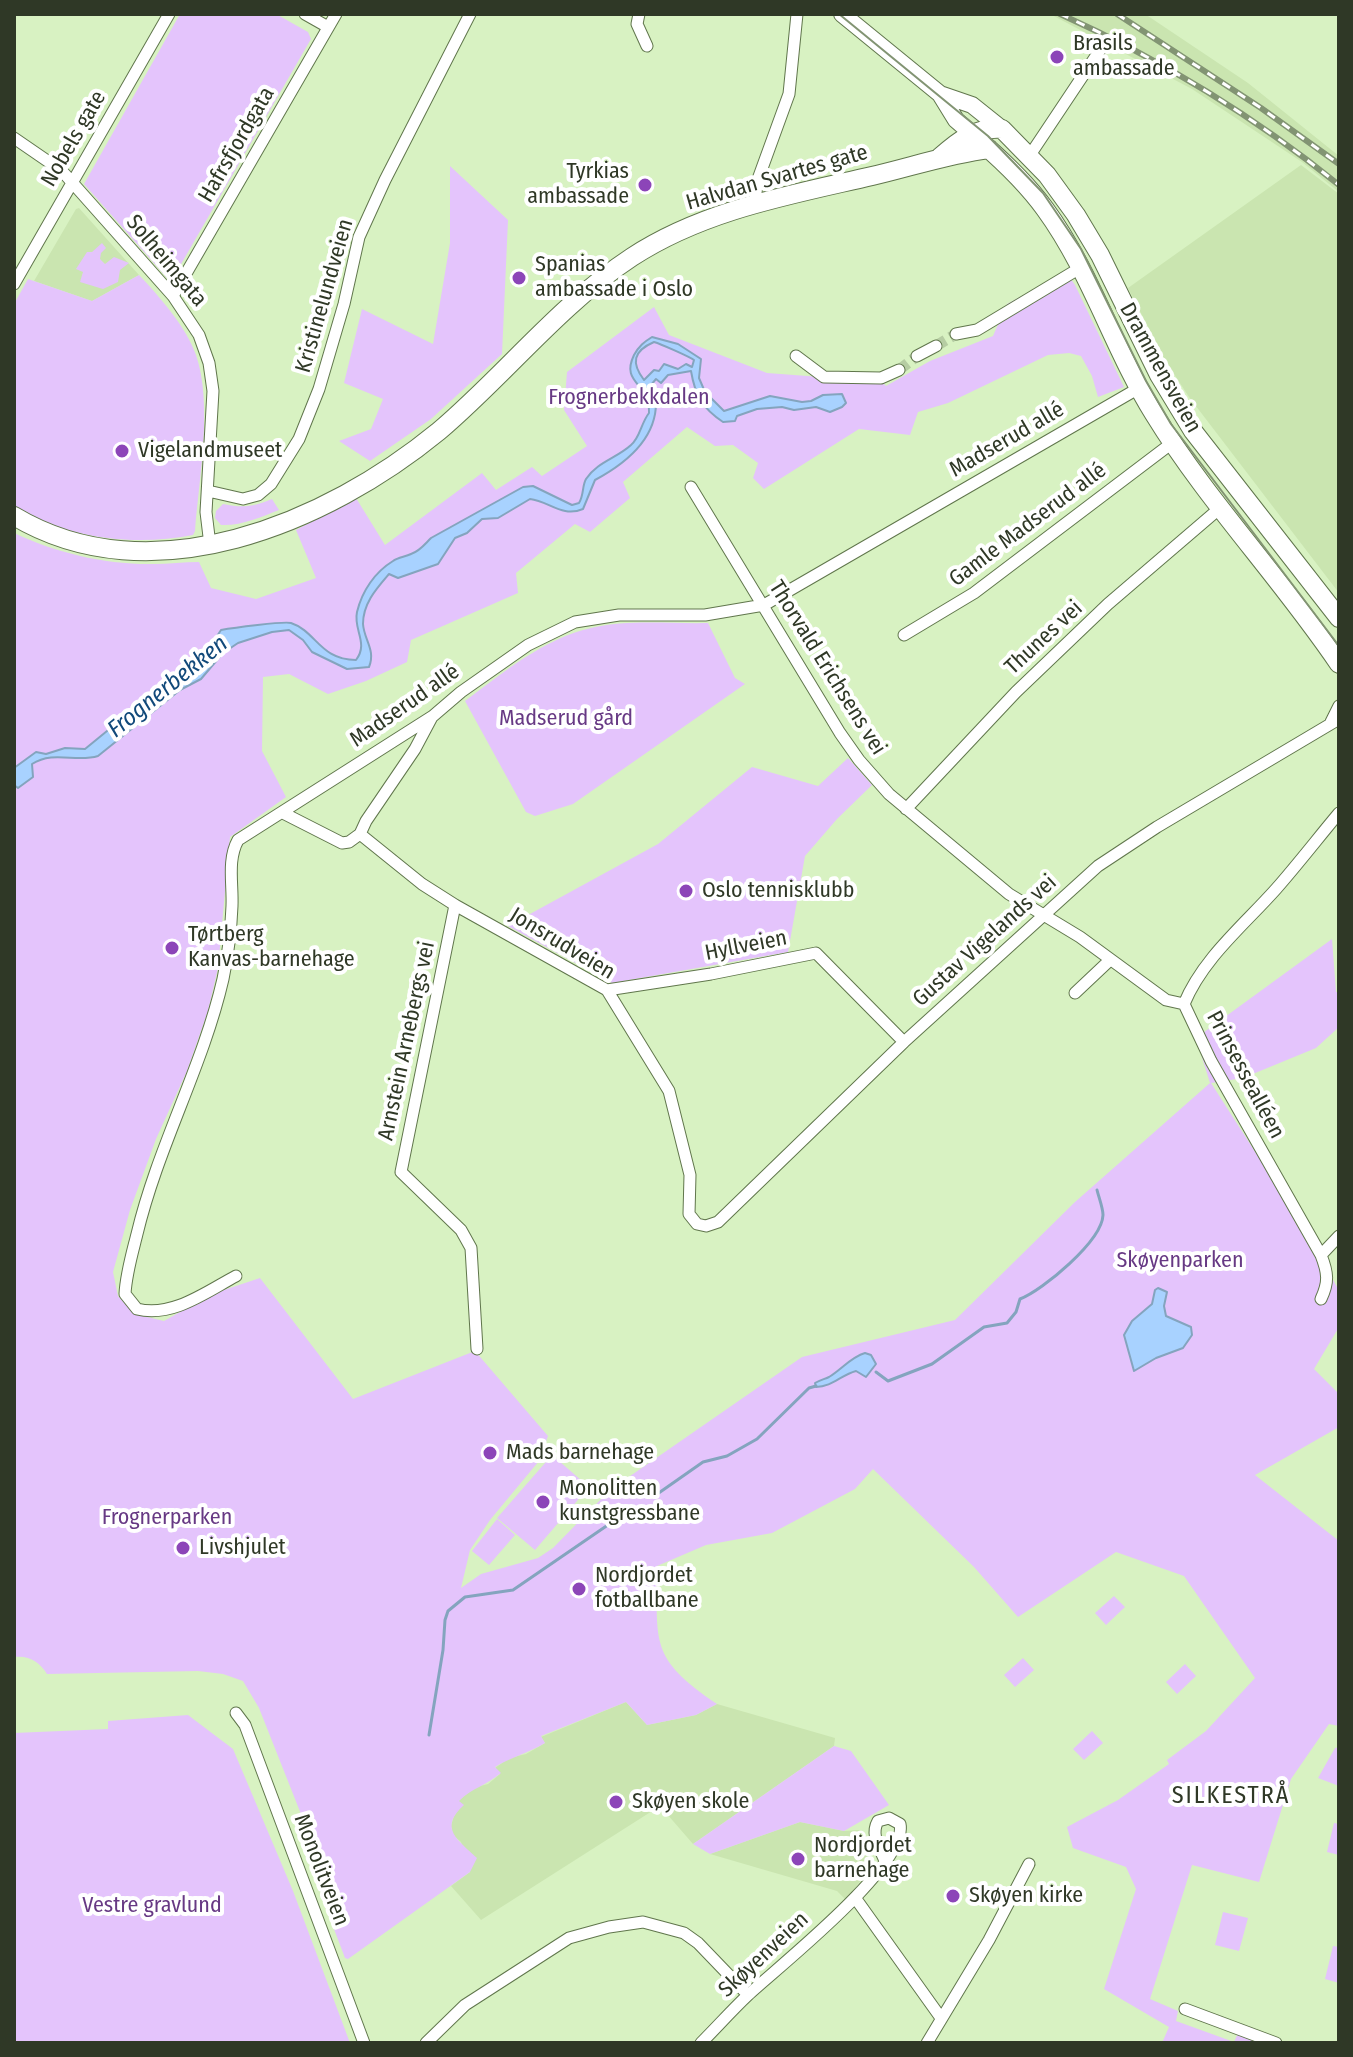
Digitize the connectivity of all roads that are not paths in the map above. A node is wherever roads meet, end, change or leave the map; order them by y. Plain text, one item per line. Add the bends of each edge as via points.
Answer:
1 (169, 14) edge
2 (305, 14) edge
3 (336, 14) edge
4 (470, 14) edge
5 (639, 14) edge
6 (797, 14) edge
7 (842, 14) edge
8 (328, 27) junction
9 (647, 46) dead end
10 (1102, 47) dead end
11 (940, 94) junction
12 (1002, 129) junction
13 (971, 133) junction
14 (14, 138) edge
15 (989, 149) junction
16 (1030, 155) junction
17 (940, 157) junction
18 (72, 183) junction
19 (755, 204) junction
20 (1080, 268) junction
21 (14, 284) edge
22 (173, 296) junction
23 (956, 334) tunnel mouth
24 (936, 346) tunnel mouth
25 (796, 356) dead end
26 (917, 356) tunnel mouth
27 (899, 370) tunnel mouth
28 (1139, 388) junction
29 (1172, 443) junction
30 (691, 487) dead end
31 (208, 491) junction
32 (1220, 508) junction
33 (14, 516) edge
34 (210, 545) junction
35 (764, 605) junction
36 (1339, 618) edge
37 (904, 635) dead end
38 (1339, 664) edge
39 (1339, 706) edge
40 (433, 716) junction
41 (1335, 720) edge
42 (906, 809) junction
43 (283, 813) junction
44 (1339, 813) edge
45 (360, 834) junction
46 (455, 905) junction
47 (1041, 916) junction
48 (1110, 960) junction
49 (607, 990) junction
50 (1075, 993) dead end
51 (1184, 1004) junction
52 (904, 1042) junction
53 (697, 1224) joint
54 (1339, 1236) edge
55 (1321, 1255) junction
56 (236, 1276) dead end
57 (1321, 1299) dead end
58 (477, 1349) dead end
59 (236, 1713) dead end
60 (885, 1861) dead end
61 (1029, 1864) dead end
62 (856, 1899) junction
63 (748, 1995) junction
64 (1185, 2009) dead end
65 (941, 2018) junction
66 (364, 2043) edge
67 (426, 2043) edge
68 (701, 2043) edge
69 (927, 2043) edge
70 (1276, 2043) edge

1 - 18 street, Nobels gate
2 - 8 street
3 - 8 street, Hafrsfjordgata
4 - 31 street, Kristinelundveien via 359,237 323,375 299,439 258,495 243,499
5 - 9 street via 637,24
6 - 19 street via 789,94 757,182
7 - 11 main road, Drammensveien
8 - 22 street, Hafrsfjordgata
10 - 16 street
11 - 12 main road, Drammensveien via 972,105
11 - 13 main road, Drammensveien
12 - 13 main road
12 - 16 main road, Drammensveien
13 - 15 main road, Drammensveien
13 - 17 main road, Halvdan Svartes gate
14 - 18 street, Solheimgata
15 - 17 main road, Halvdan Svartes gate
15 - 20 main road, Drammensveien via 1045,209
16 - 36 main road, Drammensveien via 1085,228 1193,431
17 - 19 main road, Halvdan Svartes gate
18 - 21 street, Nobels gate
18 - 22 street, Solheimgata
19 - 34 main road, Halvdan Svartes gate via 691,225 632,257 566,309 441,429 381,473 267,530
20 - 23 street via 977,330
20 - 28 main road, Drammensveien
22 - 31 street, Solheimgata via 199,335 211,377
24 - 26 street
25 - 27 street via 824,377 881,378
28 - 29 main road, Drammensveien
28 - 35 street, Madserud allé
29 - 32 main road, Drammensveien
29 - 37 street, Gamle Madserud allé via 974,593
30 - 35 street, Thorvald Erichsens vei
31 - 34 street, Solheimgata
32 - 38 main road, Drammensveien
32 - 42 street, Thunes vei via 1016,692
33 - 34 main road, Halvdan Svartes gate via 84,544 147,550
35 - 40 street, Madserud allé via 705,615 619,615 575,622 528,645
35 - 42 street, Thorvald Erichsens vei via 852,751
39 - 41 street, Gustav Vigelands vei
40 - 43 street, Madserud allé
40 - 45 street
41 - 47 street, Gustav Vigelands vei via 1120,851
42 - 47 street, Thorvald Erichsens vei
43 - 45 street via 342,843
43 - 56 street, Madserud allé via 235,847 229,941 213,1018 165,1140 125,1294 137,1309 163,1311
44 - 51 street, Prinsessealléen via 1224,944
45 - 46 street, Jonsrudveien
46 - 49 street, Jonsrudveien
46 - 58 street, Arnstein Arnebergs vei via 401,1172 461,1230 471,1248
47 - 48 street, Thorvald Erichsens vei
47 - 52 street, Gustav Vigelands vei
48 - 50 street
48 - 51 street, Thorvald Erichsens vei via 1166,1000
49 - 52 street, Hyllveien via 816,953
49 - 53 street, Jonsrudveien via 669,1091 690,1175 689,1214
51 - 55 street, Prinsessealléen
52 - 53 street, Gustav Vigelands vei via 718,1222
54 - 55 street
55 - 57 street, Prinsessealléen via 1328,1284
59 - 66 street, Monolitveien via 245,1725
60 - 62 street, Skøyenveien
61 - 65 street
62 - 63 street, Skøyenveien
62 - 65 street
63 - 67 street via 684,1933 643,1922 569,1938 465,2005
63 - 68 street, Skøyenveien
64 - 70 street
65 - 69 street

